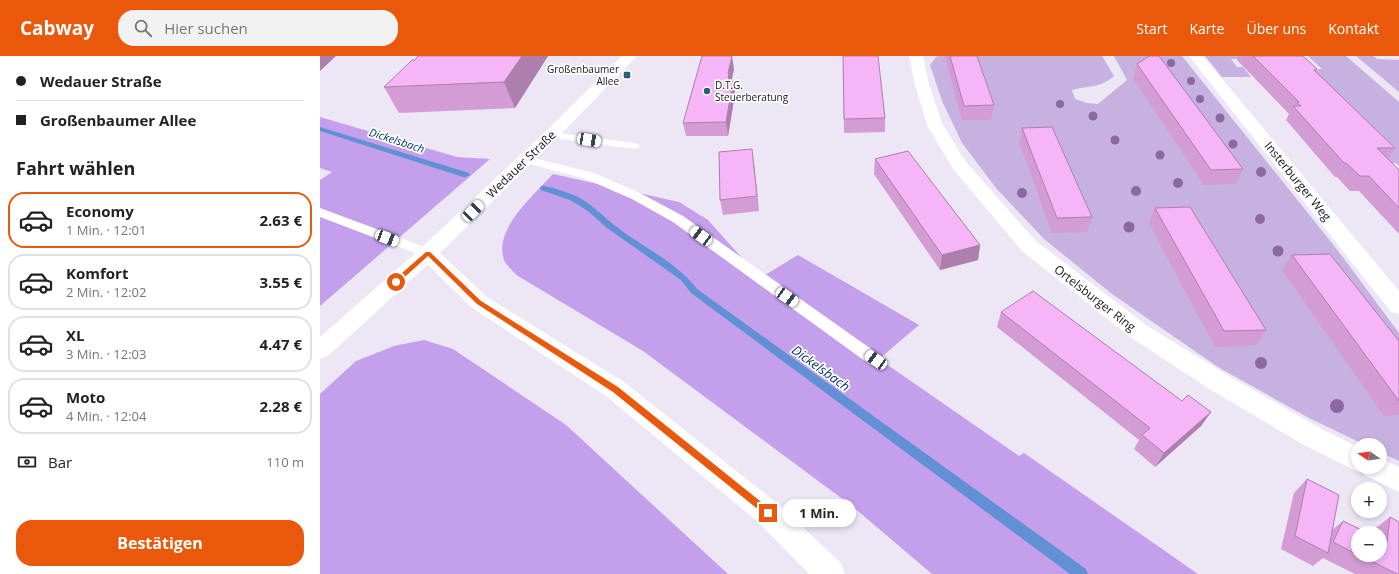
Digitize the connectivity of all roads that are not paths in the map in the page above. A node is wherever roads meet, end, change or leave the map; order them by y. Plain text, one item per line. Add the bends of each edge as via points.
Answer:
1 (630, 56) edge
2 (916, 56) edge
3 (1196, 56) edge
4 (551, 135) junction
5 (634, 146) dead end
6 (526, 160) junction
7 (320, 212) edge
8 (428, 253) junction
9 (1399, 306) edge
10 (320, 350) edge
11 (876, 360) dead end
12 (1351, 456) edge
13 (1387, 474) edge
14 (1399, 480) edge
15 (830, 574) edge

1 - 4 street, Wedauer Straße
2 - 12 street, Ortelsburger Ring via 935,125 959,165 1029,246 1138,331 1226,387
3 - 9 street, Insterburger Weg
4 - 5 lane
4 - 6 street, Wedauer Straße
6 - 8 street, Wedauer Straße
6 - 11 lane via 590,176 671,215
7 - 8 lane
8 - 10 street, Wedauer Straße
8 - 15 street via 479,302 616,390 768,513
13 - 14 street

